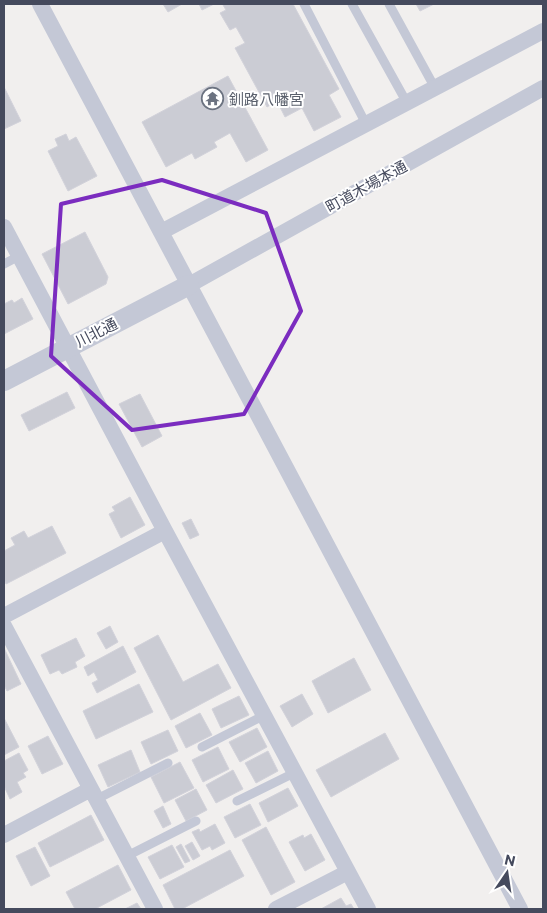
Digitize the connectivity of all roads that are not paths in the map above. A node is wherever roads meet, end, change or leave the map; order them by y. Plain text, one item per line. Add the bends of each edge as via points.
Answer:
1 (40, 4) edge
2 (304, 4) edge
3 (352, 4) edge
4 (389, 4) edge
5 (543, 31) edge
6 (435, 88) junction
7 (543, 88) edge
8 (406, 103) junction
9 (366, 124) junction
10 (4, 227) edge
11 (161, 232) junction
12 (19, 256) junction
13 (4, 264) edge
14 (189, 285) junction
15 (67, 347) junction
16 (4, 381) edge
17 (165, 532) junction
18 (4, 616) edge
19 (4, 626) edge
20 (264, 716) junction
21 (202, 747) dead end
22 (168, 763) dead end
23 (294, 773) junction
24 (94, 794) junction
25 (237, 801) dead end
26 (196, 821) dead end
27 (4, 835) edge
28 (127, 856) junction
29 (348, 872) junction
30 (155, 909) edge
31 (276, 909) edge
32 (368, 909) edge
33 (520, 909) edge

1 - 11 street
2 - 9 lane
3 - 8 lane
4 - 6 lane
5 - 6 street
6 - 8 street
7 - 14 street, 町道木場本通
8 - 9 street
9 - 11 street
10 - 12 street
11 - 14 street
12 - 13 lane
12 - 15 street
14 - 15 street, 川北通
14 - 33 street
15 - 16 street, 川北通
15 - 17 street
17 - 18 street
17 - 20 street
19 - 24 street
20 - 21 lane
20 - 23 street
22 - 24 lane
23 - 25 lane
23 - 29 street
24 - 27 street
24 - 28 street
26 - 28 lane
28 - 30 street
29 - 31 street
29 - 32 street

